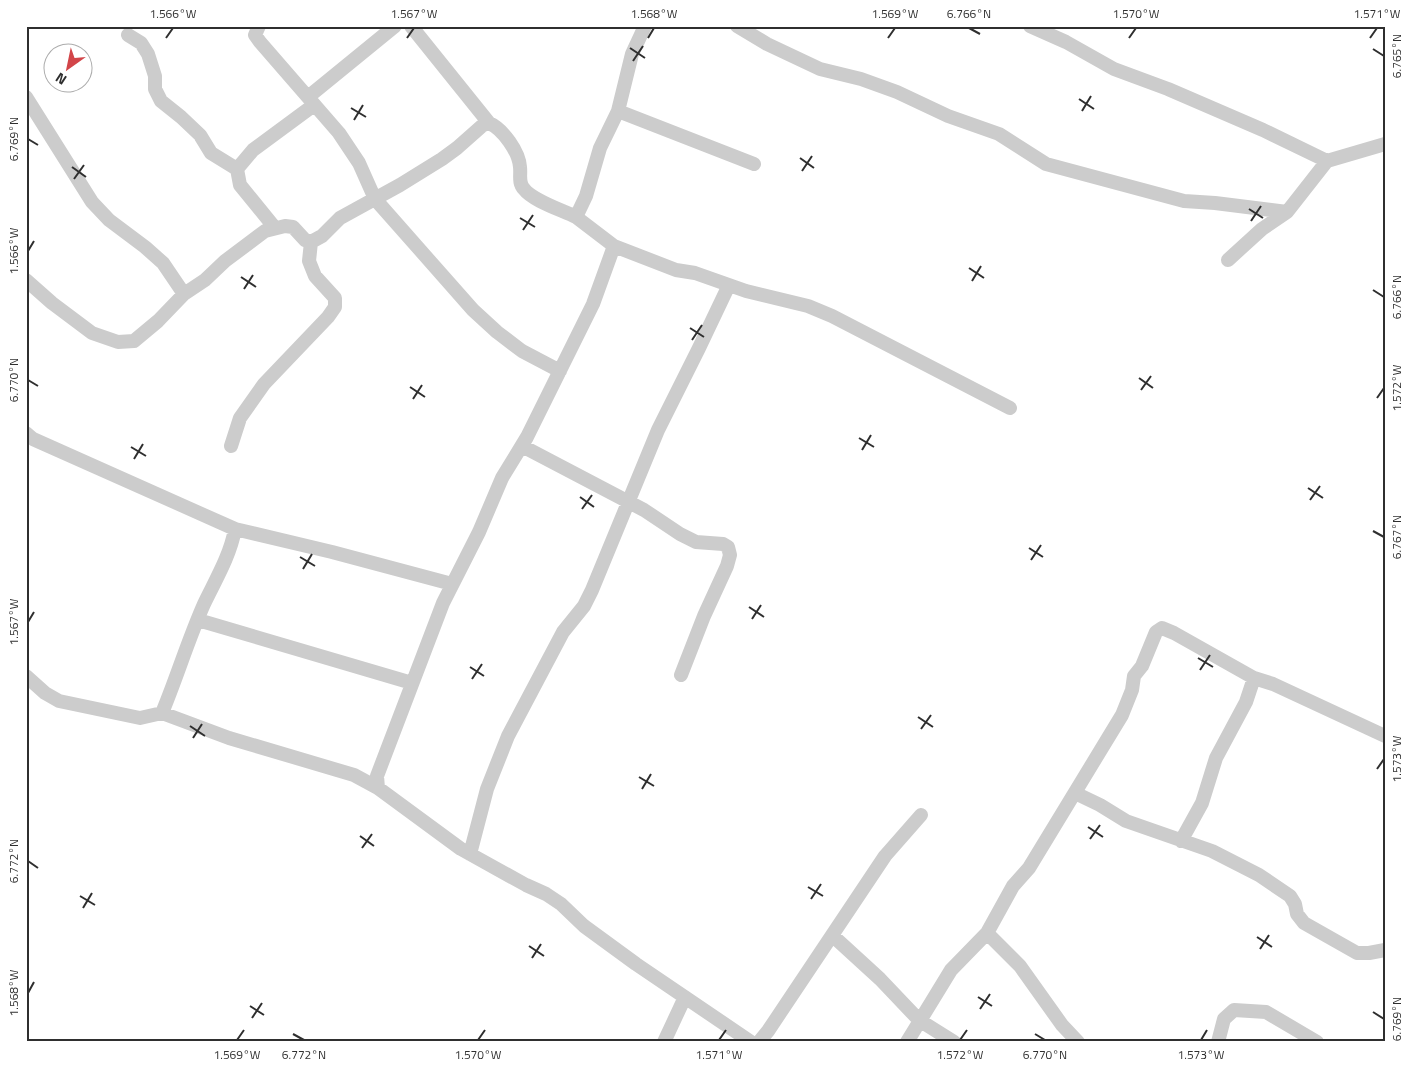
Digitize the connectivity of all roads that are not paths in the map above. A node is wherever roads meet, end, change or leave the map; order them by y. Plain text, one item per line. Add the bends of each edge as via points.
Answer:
1 (395, 26) edge
2 (411, 26) edge
3 (645, 26) edge
4 (737, 26) edge
5 (1030, 26) edge
6 (254, 29) edge
7 (128, 35) dead end
8 (26, 97) edge
9 (311, 101) junction
10 (618, 111) junction
11 (489, 123) junction
12 (1385, 144) edge
13 (1327, 161) junction
14 (754, 164) dead end
15 (237, 169) junction
16 (375, 199) junction
17 (1287, 212) junction
18 (576, 217) junction
19 (275, 228) junction
20 (311, 242) junction
21 (614, 246) junction
22 (1228, 260) dead end
23 (26, 280) edge
24 (729, 285) junction
25 (184, 294) junction
26 (560, 371) junction
27 (1010, 408) dead end
28 (26, 433) edge
29 (231, 446) dead end
30 (522, 446) junction
31 (627, 502) junction
32 (235, 529) junction
33 (452, 584) junction
34 (198, 620) junction
35 (681, 675) dead end
36 (26, 676) edge
37 (1254, 678) junction
38 (412, 683) junction
39 (162, 713) junction
40 (1385, 736) edge
41 (378, 788) junction
42 (1075, 793) junction
43 (921, 815) dead end
44 (1181, 841) junction
45 (470, 854) junction
46 (987, 933) junction
47 (833, 936) junction
48 (1385, 950) edge
49 (685, 997) junction
50 (919, 1020) junction
51 (664, 1042) edge
52 (751, 1042) edge
53 (759, 1042) edge
54 (907, 1042) edge
55 (954, 1042) edge
56 (1078, 1042) edge
57 (1218, 1042) edge
58 (1317, 1042) edge

1 - 9 street
2 - 11 street
3 - 10 street via 632,54
4 - 17 street via 767,44 820,68 897,92 948,116 999,134 1046,164 1184,201
5 - 13 street via 1114,69 1186,96
6 - 9 street
7 - 15 street via 142,43 148,54 160,101 200,135 211,153
8 - 25 street via 92,202 109,220 163,263
9 - 15 street via 252,150
9 - 16 street via 339,133 359,163
10 - 14 street
10 - 18 street via 600,148 586,196
11 - 16 street via 442,159
11 - 18 street via 517,153 524,190
12 - 13 street
13 - 17 street
15 - 19 street via 240,185
16 - 20 street via 340,218
16 - 26 street via 473,310 522,351
17 - 22 street
18 - 21 street
19 - 20 street via 293,228
19 - 25 street via 265,231
20 - 29 street via 309,261 315,276 335,298 335,307 264,384 240,418
21 - 24 street via 676,270
21 - 26 street via 594,304
23 - 25 street via 92,333 118,342 134,340
24 - 27 street via 808,306 832,316
24 - 31 street via 658,430
26 - 30 street
28 - 32 street via 33,439
30 - 31 street
30 - 33 street via 502,478
31 - 35 street via 696,542 728,547 727,566
31 - 45 street via 584,606 564,632 508,736 487,790
32 - 33 street
32 - 34 street via 226,559
33 - 38 street
34 - 38 street
34 - 39 street
36 - 39 street via 59,701 140,718
37 - 40 street
37 - 42 street via 1162,628 1156,632 1142,666 1134,676 1122,715
37 - 44 street via 1246,702 1216,758 1202,803
38 - 41 street via 377,776
39 - 41 street via 229,738 354,775
41 - 45 street
42 - 44 street via 1126,821
42 - 46 street via 1029,868 1007,894
43 - 47 street via 885,856
44 - 48 street via 1212,851 1290,896 1304,923 1342,945 1357,953
45 - 49 street via 546,894 584,926
46 - 50 street via 951,970
46 - 56 street via 1020,966
47 - 50 street
47 - 53 street
49 - 51 street
49 - 52 street
50 - 54 street
50 - 55 street
57 - 58 street via 1224,1019 1234,1010 1266,1012

